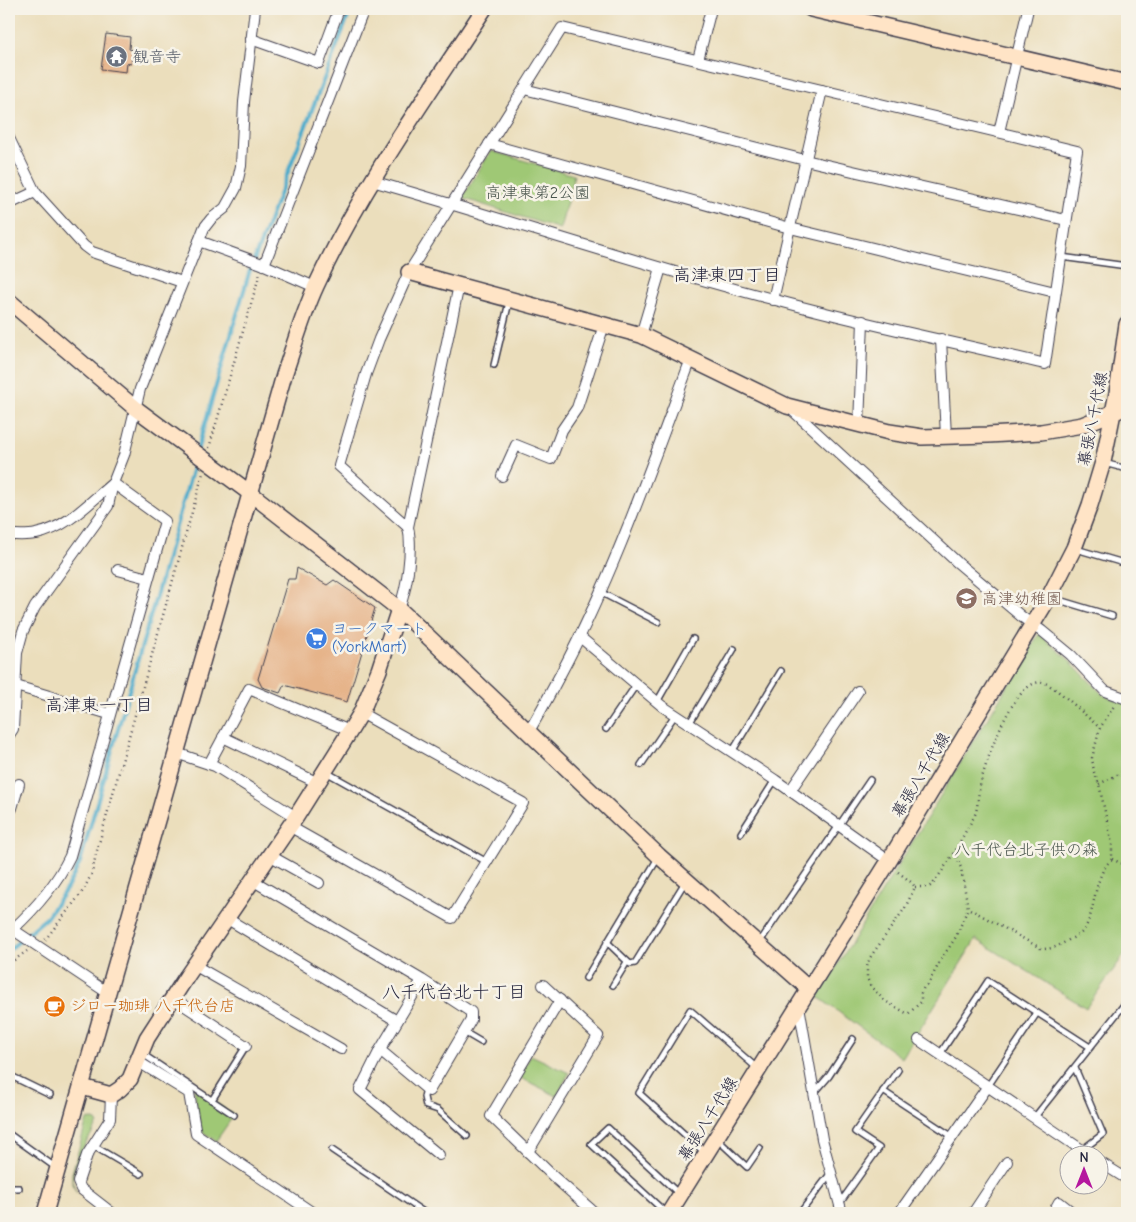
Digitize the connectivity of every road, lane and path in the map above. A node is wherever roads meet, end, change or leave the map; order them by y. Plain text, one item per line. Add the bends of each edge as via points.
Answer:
1 (255, 9) edge
2 (339, 9) edge
3 (364, 9) edge
4 (484, 9) edge
5 (710, 9) edge
6 (811, 9) edge
7 (1028, 9) edge
8 (251, 39) junction
9 (1017, 58) junction
10 (698, 60) junction
11 (1127, 84) edge
12 (524, 90) junction
13 (822, 90) junction
14 (999, 132) junction
15 (9, 138) edge
16 (489, 144) junction
17 (805, 160) junction
18 (372, 181) junction
19 (35, 192) junction
20 (9, 204) edge
21 (450, 204) junction
22 (1066, 220) junction
23 (790, 228) junction
24 (199, 241) junction
25 (1060, 257) junction
26 (262, 264) junction
27 (1127, 266) edge
28 (661, 268) junction
29 (409, 272) junction
30 (182, 282) junction
31 (459, 285) junction
32 (315, 287) junction
33 (1055, 292) junction
34 (510, 298) junction
35 (773, 300) junction
36 (9, 301) edge
37 (863, 321) junction
38 (1127, 324) edge
39 (604, 325) junction
40 (640, 335) junction
41 (941, 339) junction
42 (691, 359) junction
43 (494, 365) dead end
44 (787, 406) junction
45 (1127, 407) edge
46 (136, 408) junction
47 (1113, 414) junction
48 (859, 425) junction
49 (946, 436) junction
50 (205, 460) junction
51 (1103, 462) junction
52 (1127, 469) edge
53 (502, 476) dead end
54 (113, 483) junction
55 (250, 493) junction
56 (408, 527) junction
57 (9, 535) edge
58 (1074, 548) junction
59 (1127, 564) edge
60 (118, 570) dead end
61 (148, 578) junction
62 (600, 592) junction
63 (1049, 597) junction
64 (399, 609) junction
65 (1112, 616) dead end
66 (658, 622) dead end
67 (1033, 625) junction
68 (580, 637) junction
69 (693, 639) dead end
70 (734, 650) dead end
71 (780, 672) dead end
72 (636, 685) junction
73 (16, 686) junction
74 (858, 691) dead end
75 (1124, 698) edge
76 (657, 702) junction
77 (361, 713) junction
78 (109, 714) junction
79 (675, 715) junction
80 (689, 724) junction
81 (1100, 728) junction
82 (606, 729) dead end
83 (350, 731) junction
84 (529, 731) junction
85 (9, 735) edge
86 (223, 737) junction
87 (732, 752) junction
88 (176, 753) junction
89 (209, 764) junction
90 (641, 765) dead end
91 (1127, 770) edge
92 (322, 777) junction
93 (775, 780) junction
94 (870, 780) dead end
95 (19, 784) dead end
96 (1099, 784) junction
97 (790, 791) junction
98 (9, 808) edge
99 (292, 821) junction
100 (838, 825) junction
101 (741, 833) dead end
102 (955, 852) junction
103 (269, 855) junction
104 (659, 856) junction
105 (1112, 859) junction
106 (487, 862) junction
107 (892, 865) junction
108 (1127, 866) edge
109 (252, 880) junction
110 (686, 881) junction
111 (319, 883) dead end
112 (915, 888) junction
113 (968, 908) junction
114 (226, 918) junction
115 (13, 930) edge
116 (607, 942) junction
117 (35, 945) junction
118 (757, 945) junction
119 (627, 962) junction
120 (10, 963) edge
121 (194, 965) junction
122 (586, 978) dead end
123 (422, 980) junction
124 (543, 985) dead end
125 (613, 985) dead end
126 (809, 989) junction
127 (108, 993) junction
128 (173, 998) junction
129 (560, 1000) junction
130 (1127, 1002) edge
131 (799, 1006) junction
132 (1037, 1013) junction
133 (397, 1021) junction
134 (464, 1031) junction
135 (852, 1040) dead end
136 (919, 1040) dead end
137 (481, 1042) dead end
138 (246, 1046) joint
139 (1090, 1047) junction
140 (341, 1049) dead end
141 (380, 1050) junction
142 (940, 1054) junction
143 (142, 1059) junction
144 (1075, 1068) junction
145 (759, 1070) junction
146 (898, 1070) dead end
147 (9, 1075) edge
148 (988, 1086) junction
149 (82, 1087) junction
150 (426, 1088) junction
151 (883, 1091) junction
152 (815, 1092) junction
153 (50, 1095) dead end
154 (111, 1095) junction
155 (212, 1100) junction
156 (234, 1115) dead end
157 (1034, 1118) junction
158 (9, 1134) edge
159 (467, 1136) dead end
160 (953, 1137) junction
161 (716, 1138) junction
162 (1073, 1144) edge
163 (1093, 1144) edge
164 (92, 1145) junction
165 (760, 1148) dead end
166 (332, 1150) dead end
167 (528, 1152) junction
168 (707, 1154) junction
169 (440, 1155) dead end
170 (1007, 1162) dead end
171 (1108, 1167) edge
172 (58, 1170) junction
173 (831, 1172) junction
174 (141, 1174) dead end
175 (1127, 1179) edge
176 (9, 1188) edge
177 (20, 1188) dead end
178 (680, 1196) junction
179 (841, 1208) edge
180 (45, 1213) edge
181 (112, 1213) edge
182 (313, 1213) edge
183 (425, 1213) edge
184 (595, 1213) edge
185 (668, 1213) edge
186 (800, 1213) edge
187 (898, 1213) edge
188 (973, 1213) edge
189 (1053, 1213) edge
190 (1073, 1213) edge

1 - 8 street
2 - 8 street via 319,63
3 - 26 street
4 - 18 street
5 - 10 street
6 - 9 street
7 - 9 street
8 - 24 street via 244,102 242,166 236,188 225,208 204,228
9 - 11 street
9 - 14 street
10 - 12 street via 562,28
10 - 13 street
12 - 16 street
12 - 17 street
13 - 14 street
13 - 17 street
14 - 22 street via 1077,151
15 - 19 street
16 - 21 street
16 - 23 street
17 - 22 street
17 - 23 street
18 - 21 street
18 - 32 street
19 - 20 street
19 - 30 street via 92,252
21 - 28 street
21 - 29 street
22 - 25 street
23 - 33 street
23 - 35 street
24 - 26 street
24 - 30 street
25 - 27 lane
25 - 33 street
26 - 32 street
26 - 50 path
28 - 35 street
28 - 40 street
29 - 31 street
29 - 56 street via 366,374 339,466
30 - 46 street
31 - 34 street
31 - 56 street
32 - 55 street via 284,375
33 - 41 street via 1045,364
34 - 39 street
34 - 43 lane
35 - 37 street
36 - 46 street
37 - 41 street
37 - 48 street
38 - 47 street, 幕張八千代線
39 - 40 street
39 - 53 street via 577,408 562,430 551,459 516,446
40 - 42 street
41 - 49 street
42 - 44 street
42 - 62 street
44 - 48 street
44 - 67 street via 958,563
45 - 47 street
46 - 50 street
46 - 54 street
47 - 49 street via 1082,425 1041,432
47 - 51 street, 幕張八千代線
48 - 49 street via 922,437
50 - 55 street
50 - 117 path via 92,873 58,924
51 - 52 lane
51 - 58 street, 幕張八千代線
54 - 57 street via 72,518 48,530 35,535
54 - 61 street via 164,521
54 - 73 street via 108,506 28,619 17,653
55 - 64 street
55 - 88 street
56 - 64 street via 405,592
58 - 59 lane
58 - 63 street, 幕張八千代線
60 - 61 street
61 - 78 street
62 - 66 lane
62 - 68 street
63 - 65 lane
63 - 67 street, 幕張八千代線
64 - 77 street
64 - 84 street
67 - 75 street via 1071,656 1105,691
67 - 107 street, 幕張八千代線
68 - 72 street
68 - 84 street
69 - 76 lane
70 - 80 lane
71 - 87 lane
72 - 76 street
72 - 82 lane
73 - 78 street
73 - 85 street via 13,729
74 - 97 street
75 - 81 path
76 - 79 street
77 - 83 street
77 - 106 street via 523,803
78 - 115 street via 70,856 40,903
79 - 80 street
79 - 90 lane
80 - 87 street
81 - 96 path via 1092,758
81 - 102 path via 1046,683 1036,683 1027,688 1014,702 991,750 976,813
83 - 86 street via 249,689
83 - 92 street
84 - 104 street
86 - 89 street
86 - 92 street
87 - 93 street
88 - 89 street
88 - 127 street
89 - 99 street
91 - 96 path
92 - 99 street
92 - 106 lane
93 - 97 street
93 - 101 lane
94 - 100 lane
95 - 98 street via 12,808
96 - 105 path via 1112,844
97 - 100 street
99 - 103 street
99 - 106 street via 452,918
100 - 107 street
100 - 118 lane
102 - 112 path via 929,888
102 - 113 path
103 - 109 street
103 - 111 street
104 - 110 street
104 - 116 lane
105 - 108 path
105 - 113 path via 1099,880 1085,928 1052,949 1042,949
107 - 112 path
107 - 126 street, 幕張八千代線
109 - 114 street
109 - 123 street
110 - 118 street
110 - 119 lane via 635,963
112 - 113 path via 867,967 871,987 904,1013 908,1014 921,1002 924,987 956,938
114 - 121 street
114 - 133 street
115 - 117 street
116 - 119 lane
116 - 122 lane
117 - 120 path
117 - 127 street
118 - 126 street
119 - 125 lane
121 - 128 street
121 - 140 street
123 - 133 street
123 - 134 street via 471,1012 471,1020
124 - 129 street
126 - 131 street, 幕張八千代線
127 - 149 street
128 - 138 street
128 - 143 street via 147,1038
129 - 167 street via 491,1116
129 - 167 street via 598,1036
130 - 139 lane
131 - 145 street, 幕張八千代線
131 - 152 street
132 - 139 lane
132 - 142 lane via 988,981
132 - 148 lane
133 - 141 street
134 - 137 lane
134 - 150 street via 429,1091
135 - 152 lane
136 - 142 street
138 - 155 lane
139 - 144 lane
141 - 150 street
141 - 169 street via 360,1090
142 - 148 street
143 - 154 street via 130,1079
143 - 155 lane
143 - 182 street via 189,1093 196,1134
144 - 157 lane
144 - 163 lane via 1103,1134
145 - 161 street, 幕張八千代線
145 - 168 lane via 690,1010 639,1092
146 - 151 lane
147 - 153 lane
148 - 157 street
148 - 160 street
149 - 154 street
149 - 172 street
150 - 159 lane via 426,1106 438,1110
151 - 160 lane
151 - 179 lane via 855,1132 879,1148
152 - 173 street
154 - 164 street via 110,1119
155 - 156 lane
157 - 162 street
158 - 172 lane
160 - 187 street
161 - 165 lane via 747,1166
161 - 168 street, 幕張八千代線
164 - 174 lane
164 - 181 street via 78,1182 81,1189
166 - 183 lane
167 - 184 street
168 - 178 street, 幕張八千代線
170 - 188 street
171 - 175 street
172 - 180 street
173 - 179 street
173 - 186 lane
176 - 177 lane
178 - 185 street, 幕張八千代線
178 - 185 lane via 608,1128 592,1144
189 - 190 street via 1060,1202

